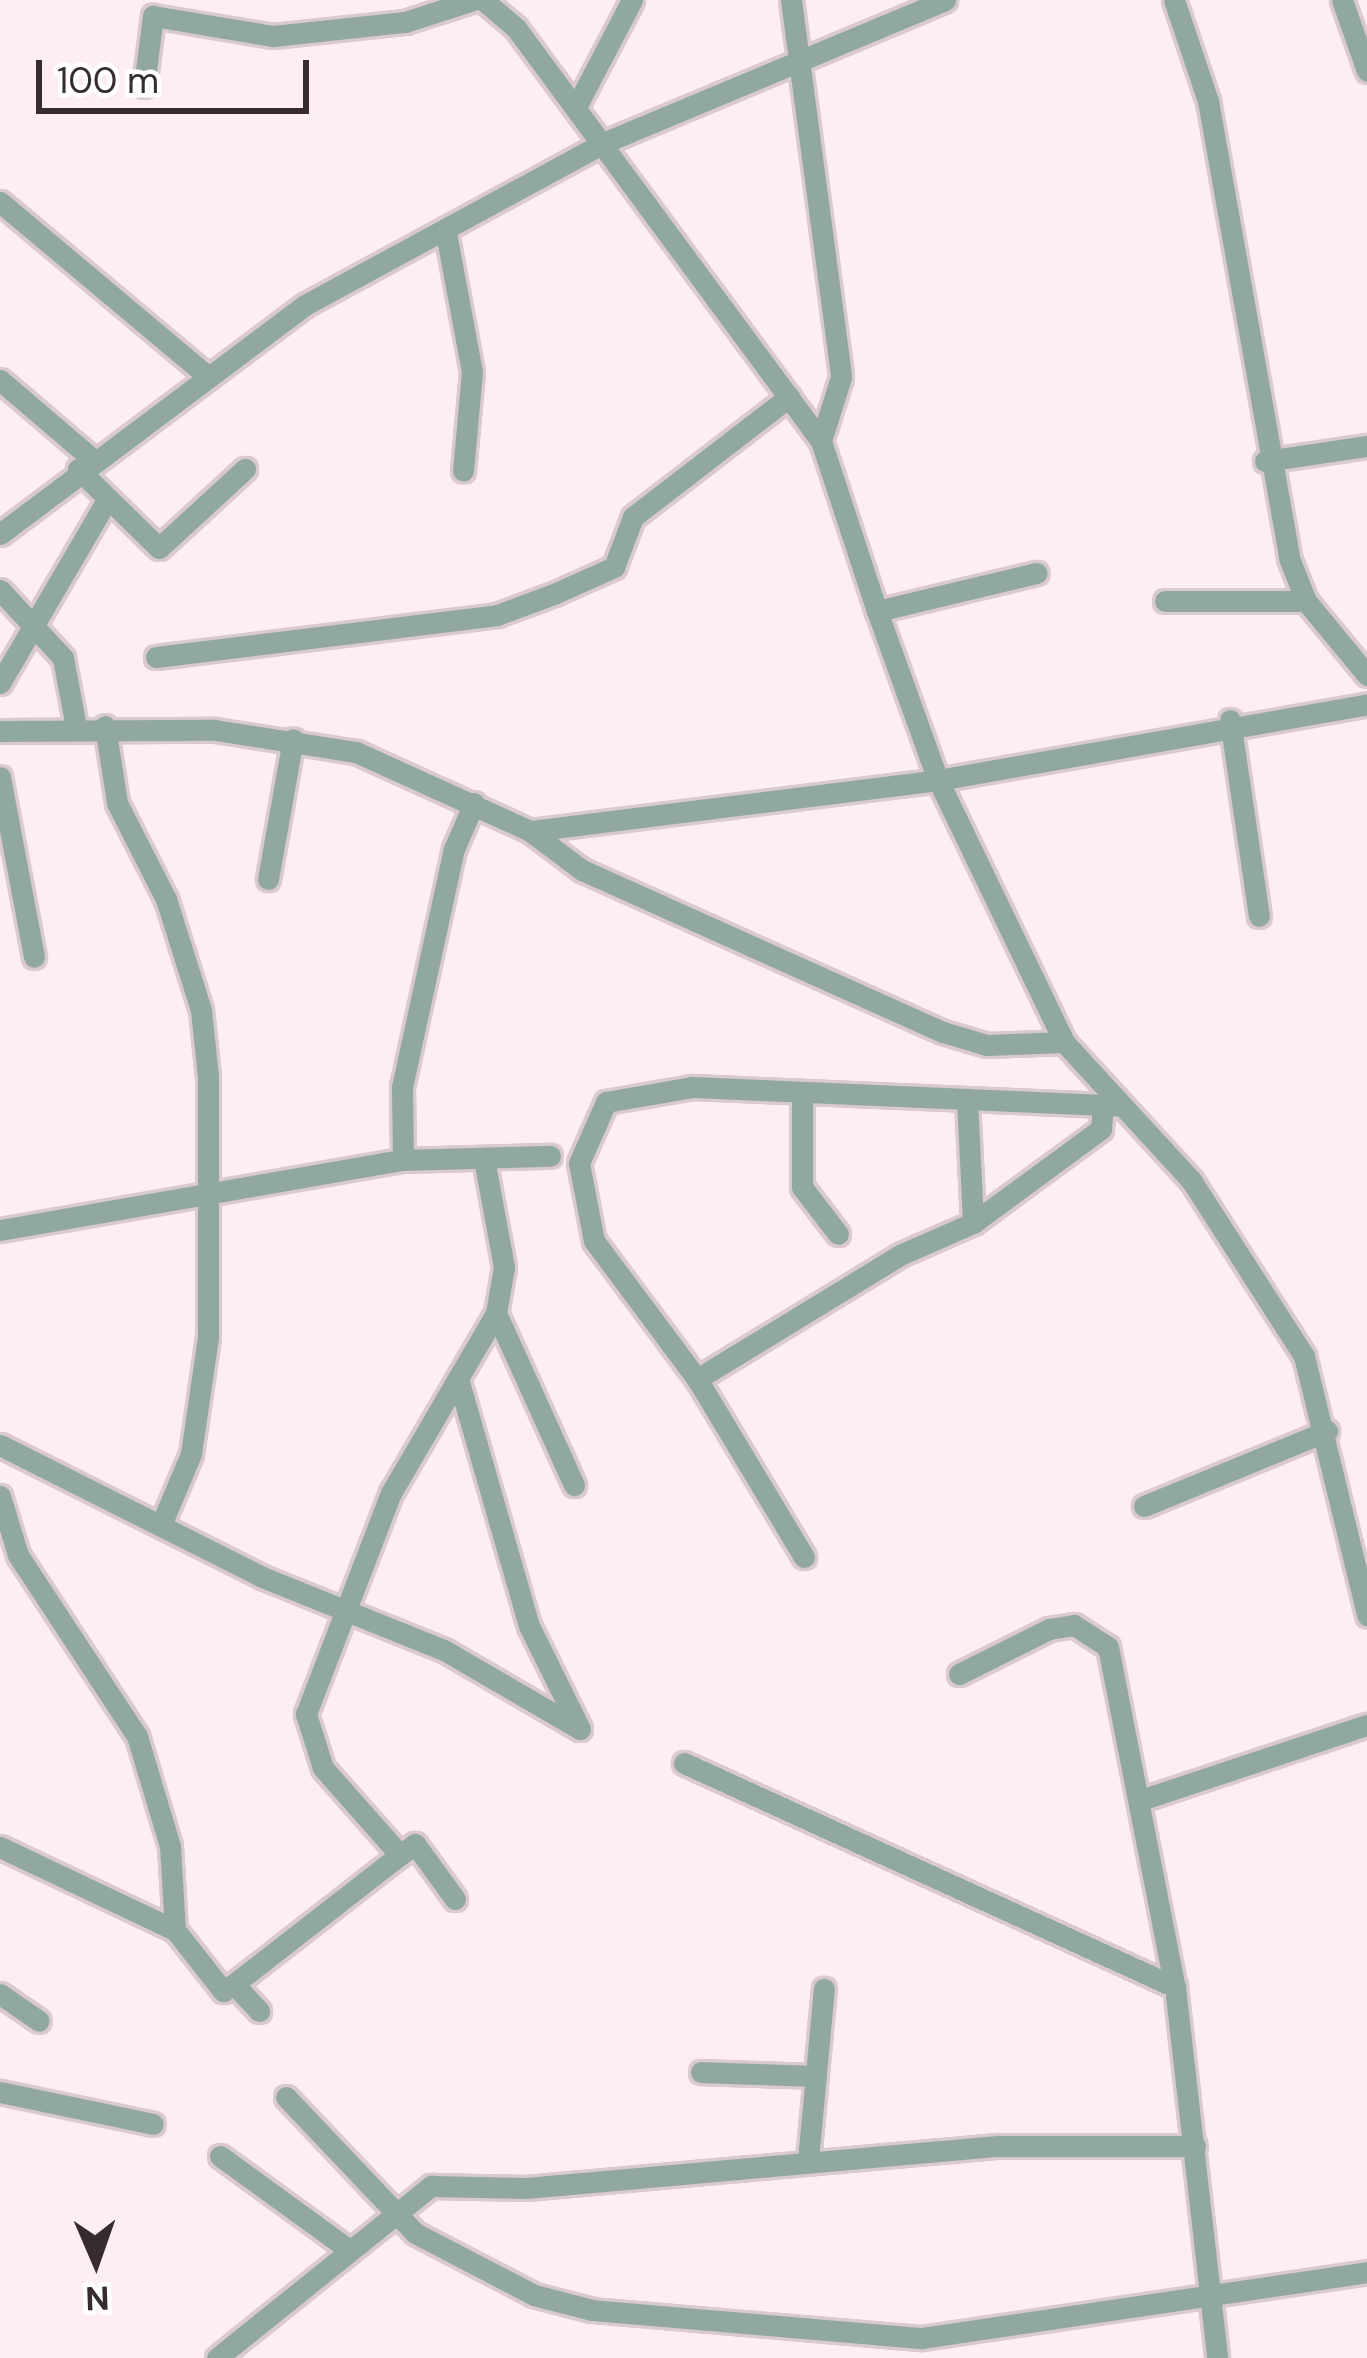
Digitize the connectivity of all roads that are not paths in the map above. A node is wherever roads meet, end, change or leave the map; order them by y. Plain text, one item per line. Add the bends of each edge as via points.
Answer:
1 (473, 0) edge
2 (483, 0) edge
3 (515, 0) edge
4 (632, 0) edge
5 (791, 0) edge
6 (945, 0) edge
7 (1174, 0) edge
8 (1342, 0) edge
9 (516, 28) junction
10 (799, 53) junction
11 (1367, 71) edge
12 (144, 86) dead end
13 (576, 107) junction
14 (601, 144) junction
15 (0, 202) edge
16 (446, 233) junction
17 (204, 374) junction
18 (0, 380) edge
19 (789, 397) junction
20 (821, 441) junction
21 (1367, 446) edge
22 (1265, 461) junction
23 (85, 464) junction
24 (245, 469) dead end
25 (464, 471) dead end
26 (108, 498) junction
27 (0, 534) edge
28 (1037, 573) dead end
29 (0, 590) edge
30 (1165, 601) dead end
31 (1306, 601) junction
32 (877, 611) junction
33 (38, 626) junction
34 (156, 657) dead end
35 (1367, 675) edge
36 (0, 683) edge
37 (1367, 704) edge
38 (1230, 720) junction
39 (105, 726) junction
40 (76, 728) junction
41 (0, 731) edge
42 (293, 739) junction
43 (0, 777) edge
44 (938, 780) junction
45 (474, 803) junction
46 (530, 831) junction
47 (268, 879) dead end
48 (1259, 916) dead end
49 (34, 957) dead end
50 (1064, 1042) junction
51 (802, 1093) junction
52 (967, 1099) junction
53 (1113, 1106) junction
54 (550, 1156) dead end
55 (403, 1160) junction
56 (485, 1164) junction
57 (213, 1189) junction
58 (973, 1223) junction
59 (0, 1230) edge
60 (838, 1234) dead end
61 (496, 1313) junction
62 (458, 1379) junction
63 (697, 1379) junction
64 (1327, 1431) junction
65 (0, 1444) edge
66 (574, 1485) dead end
67 (0, 1496) edge
68 (1144, 1506) dead end
69 (161, 1525) junction
70 (804, 1558) dead end
71 (340, 1603) junction
72 (1367, 1613) edge
73 (959, 1674) dead end
74 (1367, 1725) edge
75 (684, 1763) dead end
76 (1144, 1799) junction
77 (0, 1847) edge
78 (400, 1855) junction
79 (455, 1899) dead end
80 (175, 1930) junction
81 (234, 1984) junction
82 (1175, 1987) junction
83 (824, 1989) dead end
84 (0, 1994) edge
85 (259, 2011) dead end
86 (39, 2021) dead end
87 (701, 2072) dead end
88 (814, 2076) junction
89 (0, 2092) edge
90 (286, 2097) dead end
91 (153, 2124) dead end
92 (1195, 2146) junction
93 (220, 2156) dead end
94 (808, 2160) junction
95 (391, 2207) junction
96 (348, 2249) junction
97 (1367, 2272) edge
98 (1207, 2292) junction
99 (922, 2348) edge
100 (217, 2358) edge
101 (1217, 2358) edge

1 - 12 street via 405,22 273,36 153,16
2 - 9 street
3 - 9 street
4 - 13 street
5 - 10 street
6 - 10 street
7 - 22 street via 1208,101
8 - 11 street
9 - 13 street
10 - 14 street
10 - 20 street via 842,377
13 - 14 street
14 - 16 street
14 - 19 street
15 - 17 street
16 - 17 street via 305,305
16 - 25 street via 472,372
17 - 23 street
18 - 23 street
19 - 20 street
19 - 34 street via 633,517 614,567 556,593 497,615
20 - 32 street
21 - 22 street
22 - 31 street
23 - 26 street
23 - 27 street
24 - 26 street via 164,548
26 - 33 street
28 - 32 street
29 - 33 street
30 - 31 street
31 - 35 street
32 - 44 street
33 - 36 street
33 - 40 street via 63,658
37 - 38 street
38 - 44 street
38 - 48 street
39 - 40 street
39 - 42 street
39 - 57 street via 117,803 166,899 201,1010
40 - 41 street
42 - 45 street via 356,752
42 - 47 street
43 - 49 street
44 - 46 street
44 - 50 street
45 - 46 street
45 - 55 street via 402,1087
46 - 50 street via 581,870 943,1032 987,1045
50 - 53 street
51 - 52 street
51 - 60 street via 802,1187
51 - 63 street via 632,1090 607,1102 586,1134 579,1163 594,1241
52 - 53 street
52 - 58 street
53 - 58 street via 1101,1129
53 - 64 street via 1264,1280
54 - 56 street
55 - 56 street
55 - 57 street
56 - 61 street via 504,1267
57 - 59 street
57 - 69 street via 199,1424
58 - 63 street via 900,1255
61 - 62 street
61 - 66 street
62 - 71 street
62 - 71 street via 529,1626 580,1729
63 - 70 street
64 - 68 street
64 - 72 street
65 - 69 street
67 - 80 street via 18,1555 137,1736 170,1846
69 - 71 street
71 - 78 street via 309,1690 310,1744
73 - 76 street via 1049,1629 1094,1633 1118,1679
74 - 76 street
75 - 82 street
76 - 82 street
77 - 80 street
78 - 79 street via 415,1844
78 - 81 street
80 - 81 street via 224,1991
81 - 85 street
82 - 92 street
83 - 88 street
84 - 86 street
87 - 88 street
88 - 94 street
89 - 91 street
90 - 95 street
92 - 94 street
92 - 98 street
93 - 96 street
94 - 95 street via 526,2188 431,2186
95 - 96 street
95 - 99 street via 472,2267 572,2305
96 - 100 street via 302,2300
97 - 98 street
98 - 99 street
98 - 101 street

